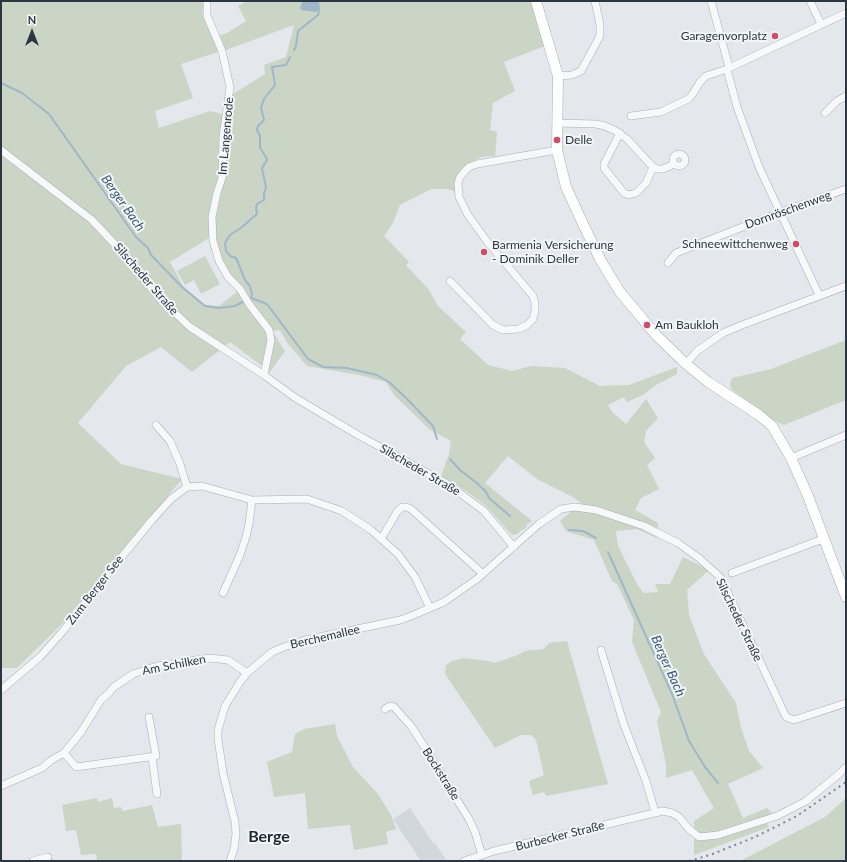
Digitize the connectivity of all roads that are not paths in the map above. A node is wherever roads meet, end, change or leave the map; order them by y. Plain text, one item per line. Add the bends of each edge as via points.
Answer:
1 (207, 1) edge
2 (536, 1) edge
3 (595, 1) edge
4 (711, 1) edge
5 (810, 1) edge
6 (846, 13) edge
7 (821, 24) junction
8 (728, 68) junction
9 (558, 76) junction
10 (846, 96) edge
11 (825, 113) dead end
12 (631, 116) dead end
13 (557, 123) junction
14 (620, 134) junction
15 (1, 150) edge
16 (557, 150) junction
17 (674, 164) dead end
18 (653, 167) junction
19 (846, 189) edge
20 (781, 212) junction
21 (668, 263) dead end
22 (450, 281) dead end
23 (846, 286) edge
24 (819, 295) junction
25 (686, 364) junction
26 (264, 375) junction
27 (156, 425) dead end
28 (846, 436) edge
29 (791, 458) junction
30 (187, 487) junction
31 (252, 500) junction
32 (381, 539) junction
33 (823, 540) junction
34 (514, 547) junction
35 (732, 573) dead end
36 (482, 574) junction
37 (223, 593) dead end
38 (846, 597) edge
39 (430, 608) junction
40 (600, 650) dead end
41 (247, 673) junction
42 (1, 690) edge
43 (846, 704) edge
44 (385, 709) dead end
45 (149, 717) dead end
46 (64, 753) junction
47 (152, 757) junction
48 (846, 767) edge
49 (1, 786) edge
50 (158, 794) dead end
51 (655, 812) junction
52 (482, 855) junction
53 (48, 857) dead end
54 (33, 861) edge
55 (230, 861) edge
56 (464, 861) edge

1 - 26 street, Im Langenrode via 206,16 222,52 230,87 222,178 212,217 214,241 219,261 228,277 240,289 269,330 271,340
2 - 9 street
3 - 9 street via 600,36 581,71
4 - 8 street
5 - 7 street
6 - 7 street
7 - 8 street
8 - 12 street via 703,78 688,99 661,112
8 - 20 street via 737,107 759,167
9 - 13 street
10 - 11 street
13 - 14 street via 596,124
13 - 16 street
14 - 18 street
14 - 18 street via 604,168 624,192 629,195 636,192 646,183
15 - 26 street, Silscheder Straße via 92,220 160,299 190,327
16 - 22 street via 477,164 469,167 458,183 459,197 468,215 532,296 535,303 533,318 519,329 504,330 493,326
16 - 25 street via 568,192 611,278 647,325
17 - 18 street via 663,169
19 - 20 street, Dornröschenweg
20 - 21 street, Dornröschenweg via 676,253
20 - 24 street
23 - 24 street
24 - 25 street via 723,333 697,351
25 - 29 street via 772,426
26 - 34 street, Silscheder Straße via 294,397 358,435 446,483 484,511
27 - 30 street via 170,441
28 - 29 street
29 - 33 street via 808,496
30 - 31 street via 202,486
30 - 42 street, Zum Berger See via 171,499 152,520 40,657
31 - 32 street via 307,499 342,511
31 - 37 street via 246,537
32 - 36 street via 397,512 406,507
32 - 39 street via 398,554 415,578
33 - 35 street
33 - 38 street
34 - 36 street, Berchemallee
34 - 43 street, Silscheder Straße via 539,524 561,509 575,507 596,510 644,526 678,543 721,578 786,717 794,720
36 - 39 street, Berchemallee via 454,595
39 - 41 street, Berchemallee via 387,623 305,640 284,647 272,652
40 - 51 street
41 - 46 street, Am Schilken via 228,660 210,658 157,666 133,674 101,700
41 - 55 street, Berchemallee via 225,706 218,730 223,773 235,822 235,841
44 - 52 street, Bockstraße via 394,707 411,726 469,819
45 - 47 street via 156,756
46 - 47 street via 76,767
46 - 49 street, Am Schilken via 42,768
47 - 50 street
48 - 51 street, Burbecker Straße via 806,801 777,816 718,834 699,837 672,813
51 - 52 street, Burbecker Straße
52 - 56 street, Burbecker Straße
53 - 54 street

